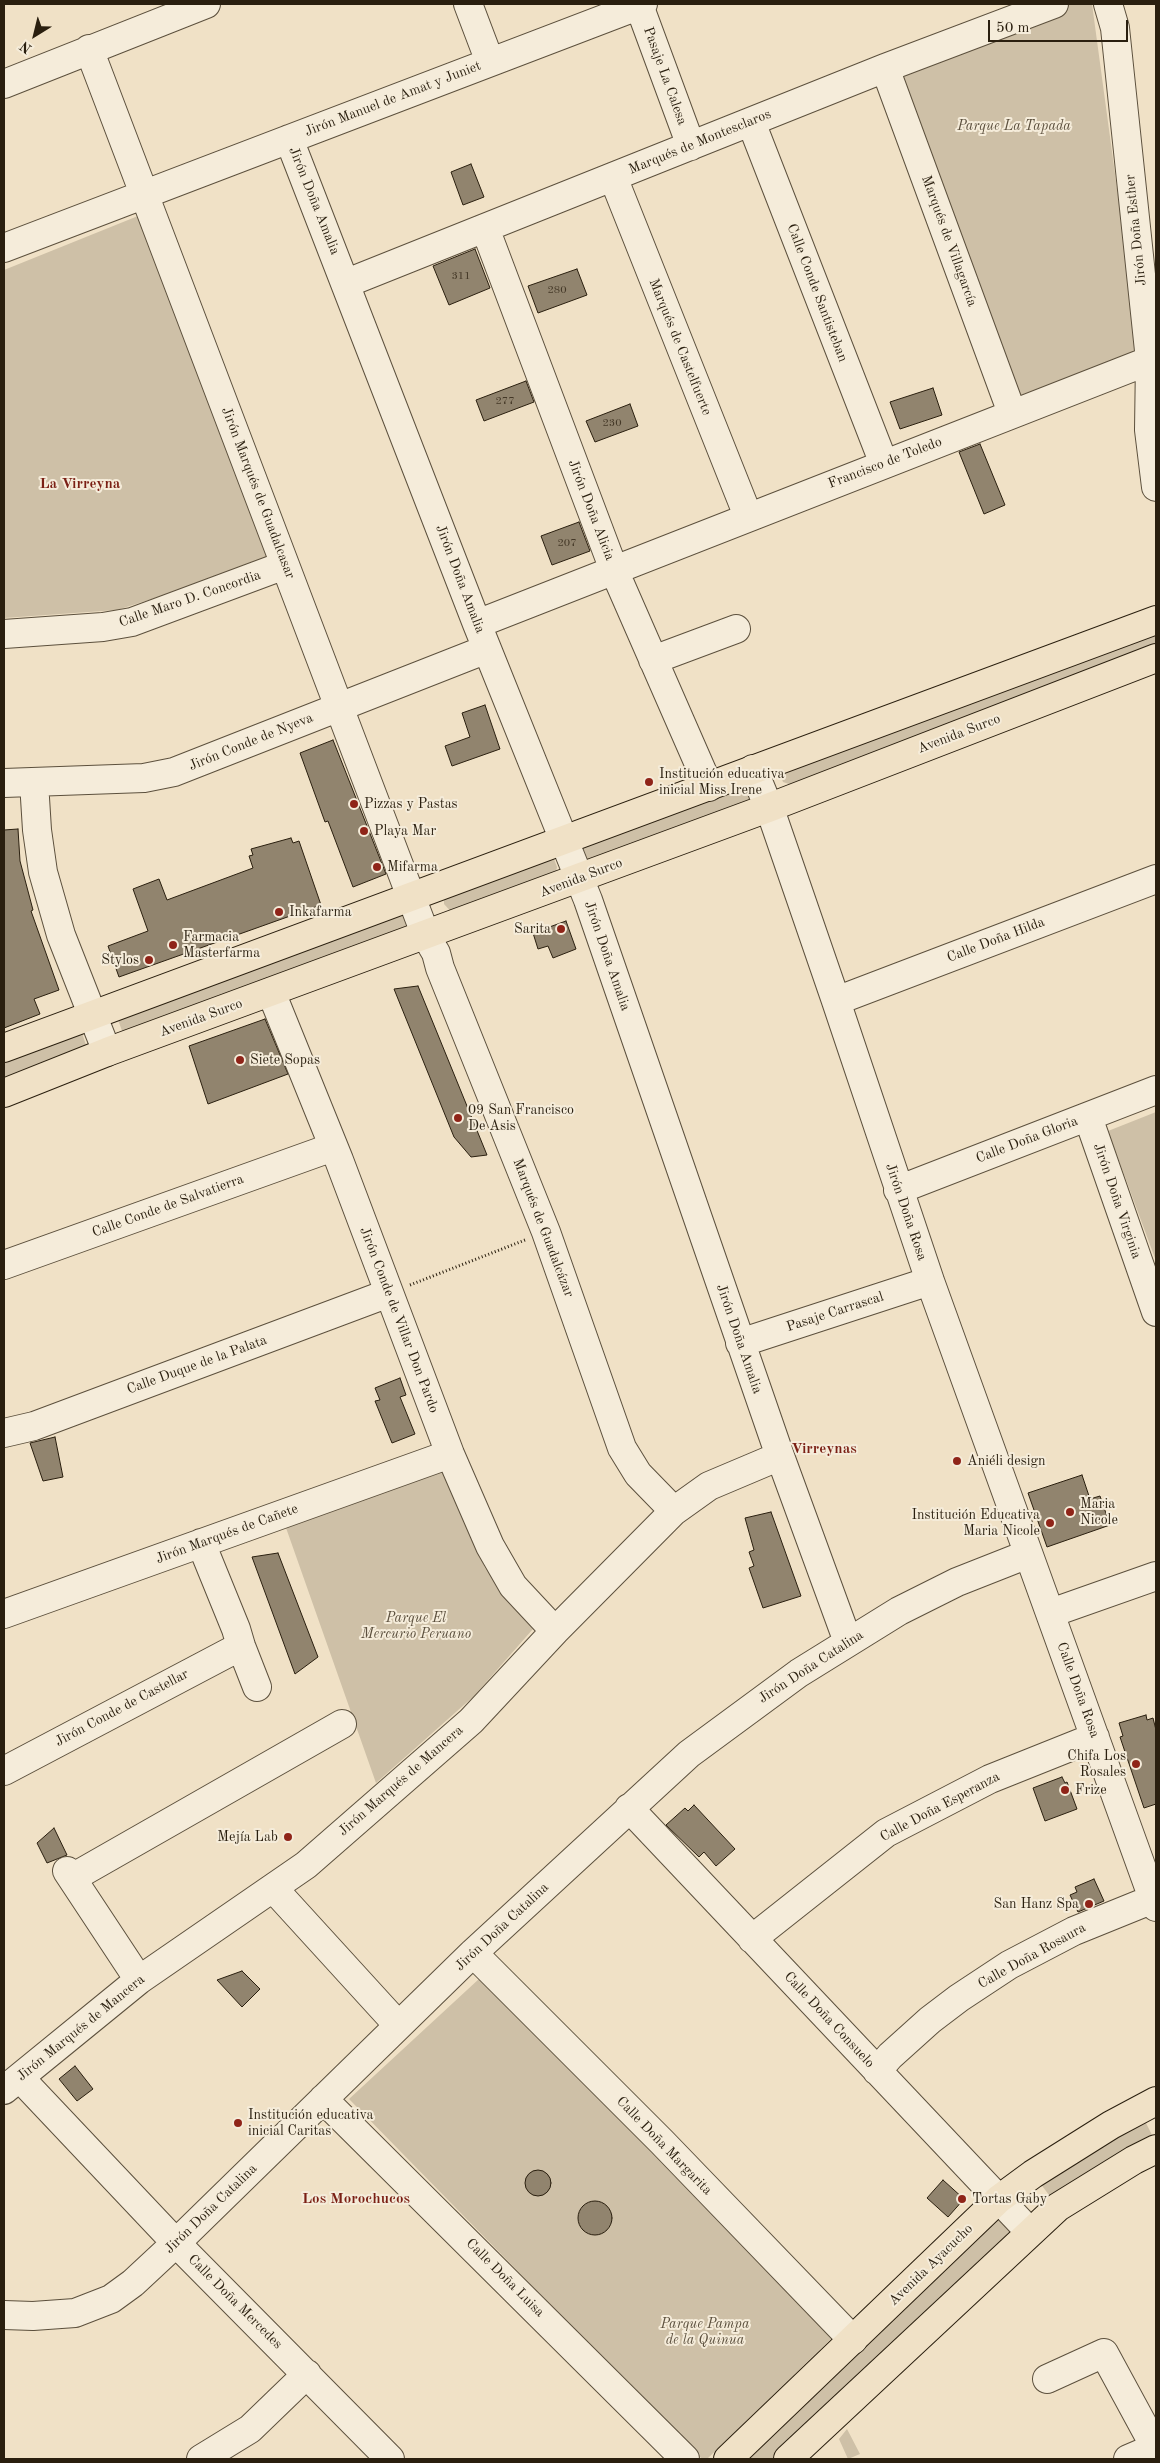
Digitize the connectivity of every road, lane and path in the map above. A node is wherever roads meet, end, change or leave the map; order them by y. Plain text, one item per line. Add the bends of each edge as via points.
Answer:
1 (206, 4) edge
2 (468, 4) edge
3 (1054, 4) edge
4 (1108, 4) edge
5 (641, 5) edge
6 (89, 49) junction
7 (490, 62) junction
8 (885, 68) junction
9 (4, 84) edge
10 (751, 122) junction
11 (289, 138) junction
12 (690, 146) junction
13 (613, 177) junction
14 (144, 196) junction
15 (485, 228) junction
16 (4, 248) edge
17 (347, 283) junction
18 (1153, 359) edge
19 (1012, 413) junction
20 (884, 464) junction
21 (1156, 487) edge
22 (748, 516) junction
23 (285, 565) junction
24 (614, 570) junction
25 (1156, 620) edge
26 (477, 624) junction
27 (736, 629) dead end
28 (4, 634) edge
29 (487, 649) junction
30 (1156, 658) edge
31 (653, 660) junction
32 (338, 706) junction
33 (753, 769) junction
34 (34, 782) junction
35 (4, 783) edge
36 (709, 787) junction
37 (768, 808) junction
38 (564, 841) junction
39 (579, 879) junction
40 (1156, 879) edge
41 (411, 895) junction
42 (426, 936) junction
43 (271, 992) junction
44 (836, 1001) junction
45 (92, 1014) junction
46 (4, 1048) edge
47 (107, 1052) junction
48 (1156, 1090) edge
49 (4, 1093) edge
50 (1088, 1117) junction
51 (333, 1147) junction
52 (898, 1190) junction
53 (546, 1232) junction
54 (4, 1265) edge
55 (930, 1281) junction
56 (389, 1293) junction
57 (1156, 1312) edge
58 (740, 1343) junction
59 (4, 1433) edge
60 (450, 1454) junction
61 (780, 1456) junction
62 (674, 1512) junction
63 (201, 1543) junction
64 (1028, 1554) junction
65 (1156, 1576) edge
66 (4, 1614) edge
67 (1051, 1614) junction
68 (555, 1631) junction
69 (848, 1642) junction
70 (241, 1646) junction
71 (257, 1687) dead end
72 (342, 1724) dead end
73 (1095, 1737) junction
74 (4, 1771) edge
75 (629, 1808) junction
76 (273, 1888) junction
77 (1155, 1903) edge
78 (752, 1939) junction
79 (473, 1953) junction
80 (139, 1980) junction
81 (398, 2025) junction
82 (877, 2071) junction
83 (12, 2084) edge
84 (324, 2099) junction
85 (1148, 2105) edge
86 (1156, 2144) edge
87 (1156, 2149) edge
88 (1033, 2174) junction
89 (999, 2199) junction
90 (1058, 2207) junction
91 (1029, 2231) junction
92 (176, 2243) junction
93 (4, 2315) edge
94 (853, 2340) junction
95 (307, 2374) junction
96 (1048, 2379) dead end
97 (1156, 2447) edge
98 (202, 2459) edge
99 (390, 2459) edge
100 (685, 2459) edge
101 (728, 2459) edge
102 (788, 2459) edge
103 (1128, 2459) edge

1 - 6 street
2 - 7 street
3 - 8 street, Marqués de Montesclaros
4 - 18 street, Jirón Doña Esther via 1115,28
5 - 7 street, Jirón Manuel de Amat y Juniet
5 - 12 street, Pasaje La Calesa
6 - 9 street
6 - 14 street, Jirón Marqués de Guadalcasar
7 - 11 street, Jirón Manuel de Amat y Juniet
8 - 10 street, Marqués de Montesclaros
8 - 19 street, Marqués de Villagarcía
10 - 12 street, Marqués de Montesclaros
10 - 20 street, Calle Conde Santisteban
11 - 14 street, Jirón Manuel de Amat y Juniet
11 - 17 street, Jirón Doña Amalia
12 - 13 street, Marqués de Montesclaros
13 - 15 street, Marqués de Montesclaros
13 - 22 street, Marqués de Castelfuerte
14 - 16 street, Jirón Manuel de Amat y Juniet
14 - 23 street, Jirón Marqués de Guadalcasar
15 - 17 street, Marqués de Montesclaros
15 - 24 street, Jirón Doña Alicia
17 - 26 street, Jirón Doña Amalia
18 - 19 street, Francisco de Toledo
18 - 21 street, Jirón Doña Esther via 1149,430
19 - 20 street, Francisco de Toledo
20 - 22 street, Francisco de Toledo
22 - 24 street, Francisco de Toledo
23 - 28 street, Calle Maro D. Concordia via 132,622
23 - 32 street, Jirón Marqués de Guadalcasar
24 - 26 street, Francisco de Toledo
24 - 31 street, Jirón Doña Alicia
25 - 33 main road
26 - 29 street, Jirón Doña Amalia
27 - 31 street
29 - 32 street, Jirón Conde de Nyeva
29 - 38 street, Jirón Doña Amalia
30 - 37 main road, Avenida Surco
31 - 36 street, Jirón Doña Alicia
32 - 34 street, Jirón Conde de Nyeva via 164,775
32 - 41 street, Jirón Marqués de Guadalcasar
33 - 36 main road
33 - 37 street
34 - 35 street, Jirón Conde de Nyeva
34 - 45 street via 36,830 43,872 61,935
36 - 38 main road
37 - 39 main road, Avenida Surco
37 - 44 street, Jirón Doña Rosa
38 - 39 street, Jirón Doña Amalia
38 - 41 main road
39 - 42 main road, Avenida Surco
39 - 58 street, Jirón Doña Amalia
40 - 44 street, Calle Doña Hilda
41 - 42 street, Jirón Marqués de Guadalcasar
41 - 45 main road
42 - 43 main road, Avenida Surco
42 - 53 street, Marqués de Guadalcázar via 436,953
43 - 47 main road, Avenida Surco
43 - 51 street, Jirón Conde de Villar Don Pardo
44 - 52 street, Jirón Doña Rosa
45 - 46 main road
45 - 47 street
47 - 49 main road, Avenida Surco
48 - 50 street, Calle Doña Gloria
50 - 52 street, Calle Doña Gloria
50 - 57 street, Jirón Doña Virginia
51 - 54 street, Calle Conde de Salvatierra
51 - 56 street, Jirón Conde de Villar Don Pardo
52 - 55 street, Jirón Doña Rosa
53 - 56 path
53 - 62 street, Marqués de Guadalcázar via 622,1448 638,1474
55 - 58 street, Pasaje Carrascal
55 - 64 street, Jirón Doña Rosa
56 - 59 street, Calle Duque de la Palata via 34,1426
56 - 60 street, Jirón Conde de Villar Don Pardo
58 - 61 street, Jirón Doña Amalia
60 - 63 street, Jirón Marqués de Cañete
60 - 68 street, Jirón Conde de Villar Don Pardo via 505,1575
61 - 62 street, Jirón Marqués de Mancera via 709,1486
61 - 69 street, Jirón Doña Amalia
62 - 68 street, Jirón Marqués de Mancera
63 - 66 street, Jirón Marqués de Cañete
63 - 70 street
64 - 67 street, Jirón Doña Rosa
64 - 69 street, Jirón Doña Catalina via 927,1597
65 - 67 street
67 - 73 street, Calle Doña Rosa
68 - 76 street, Jirón Marqués de Mancera via 471,1721 306,1865
69 - 75 street, Jirón Doña Catalina via 716,1732
70 - 71 street
70 - 74 street, Jirón Conde de Castellar
72 - 80 street via 70,1875
73 - 77 street, Calle Doña Rosa
73 - 78 street, Calle Doña Esperanza via 990,1779 886,1833
75 - 78 street, Calle Doña Consuelo
75 - 79 street, Jirón Doña Catalina
76 - 80 street, Jirón Marqués de Mancera
76 - 81 street
77 - 82 street, Calle Doña Rosaura via 1074,1930 1009,1965 930,2020
78 - 82 street, Calle Doña Consuelo
79 - 81 street, Jirón Doña Catalina
79 - 94 street, Calle Doña Margarita
80 - 83 street, Jirón Marqués de Mancera
81 - 84 street, Jirón Doña Catalina
82 - 89 street, Calle Doña Consuelo
83 - 92 street, Calle Doña Mercedes
84 - 92 street, Jirón Doña Catalina
84 - 100 street, Calle Doña Luisa
85 - 86 main road
85 - 88 main road, Avenida Ayacucho
87 - 90 main road
88 - 89 main road, Avenida Ayacucho
88 - 90 main road
89 - 91 street, Calle Doña Consuelo
89 - 94 main road, Avenida Ayacucho
90 - 91 main road
91 - 102 main road
92 - 93 street, Jirón Doña Catalina via 111,2299 75,2313
92 - 95 street, Calle Doña Mercedes
94 - 101 main road, Avenida Ayacucho
95 - 98 street via 250,2429
95 - 99 street, Calle Doña Mercedes
96 - 97 street via 1104,2353
97 - 103 street

